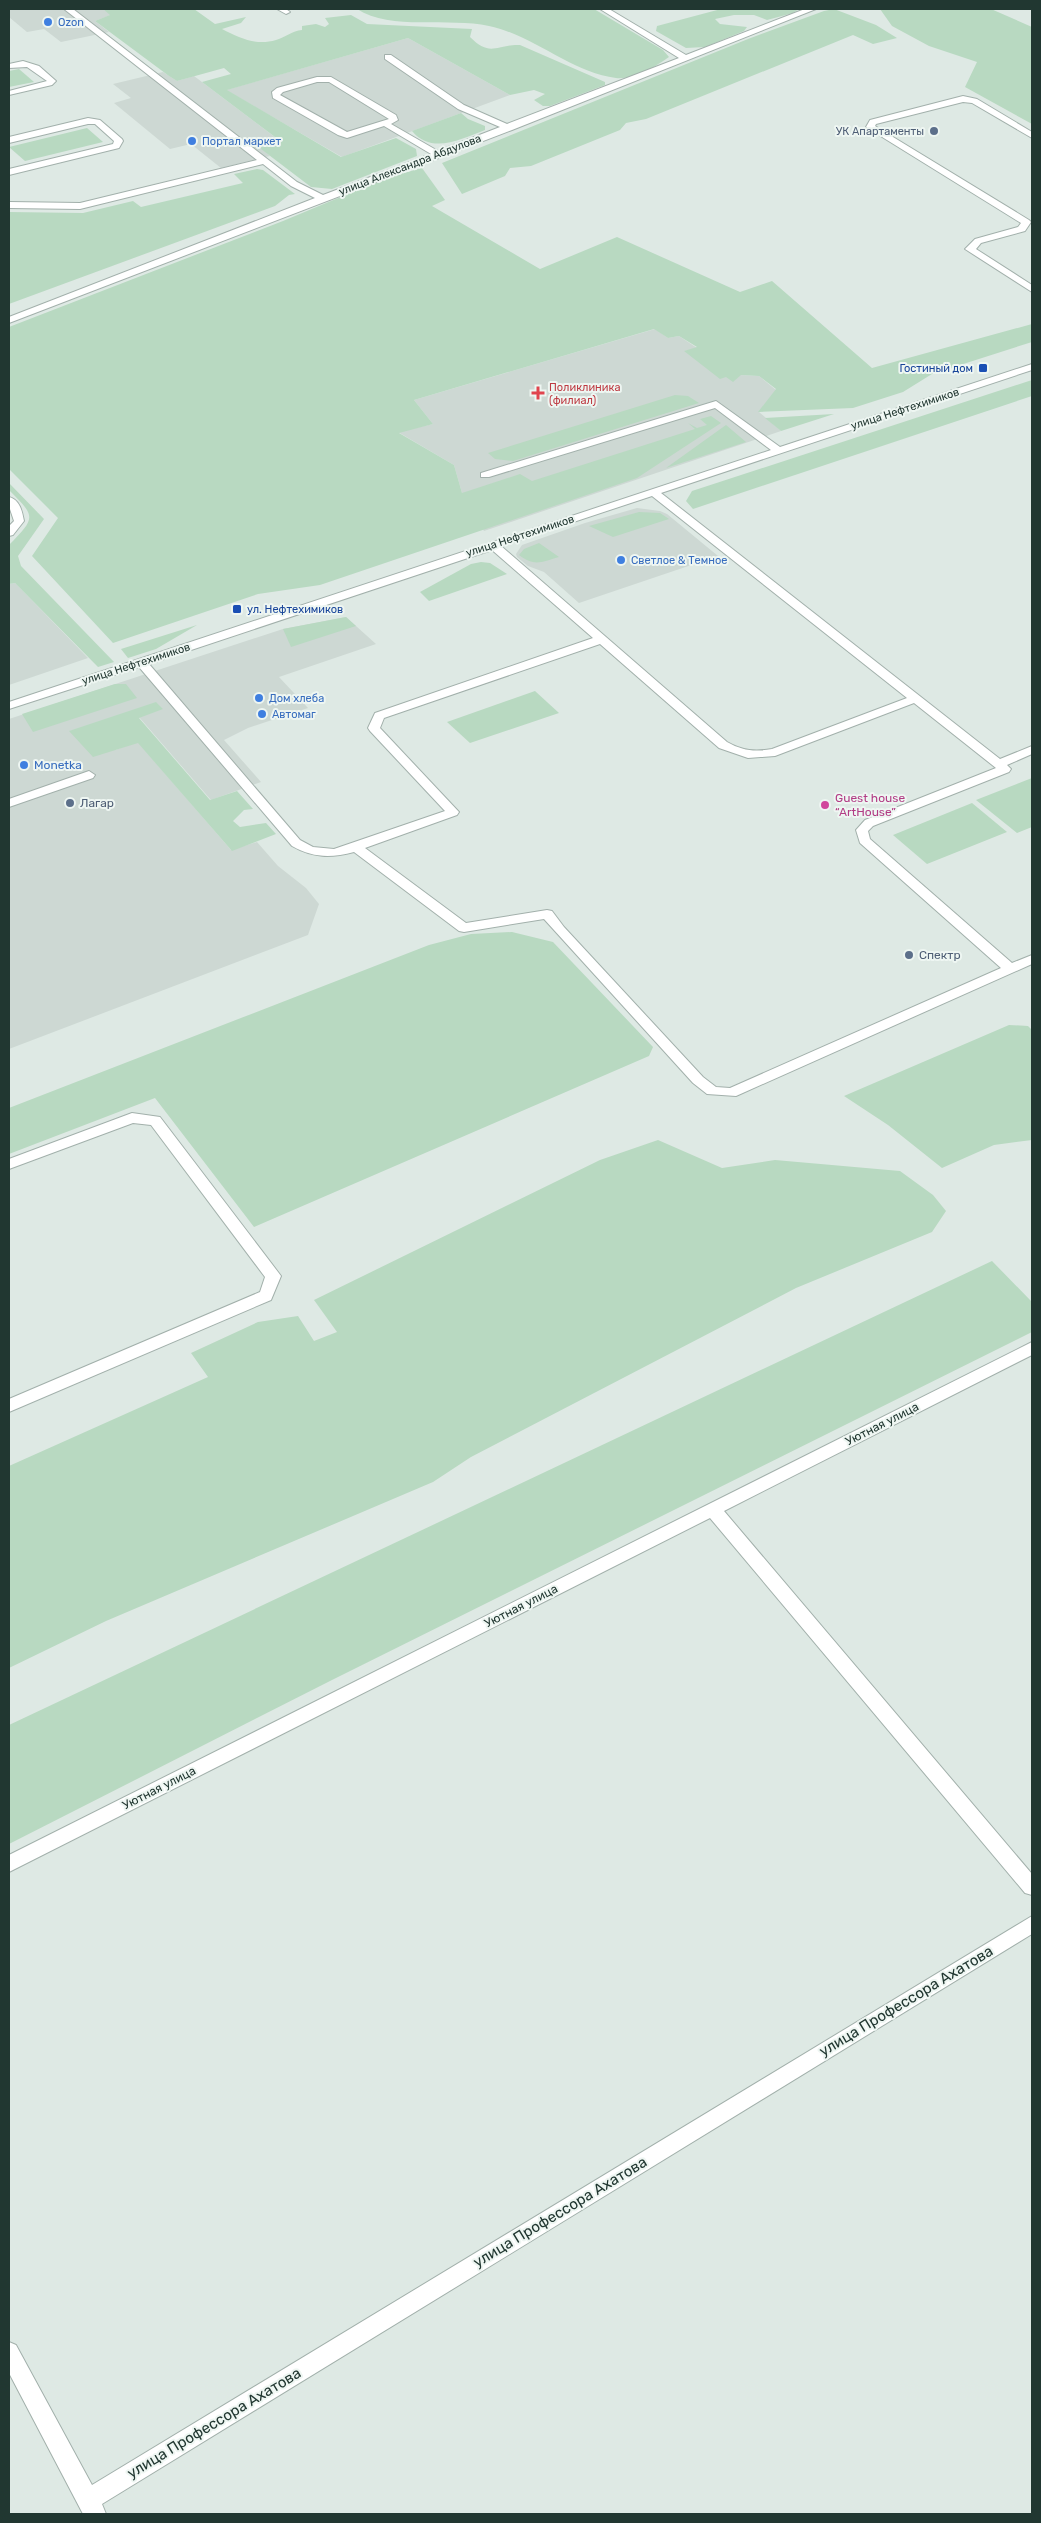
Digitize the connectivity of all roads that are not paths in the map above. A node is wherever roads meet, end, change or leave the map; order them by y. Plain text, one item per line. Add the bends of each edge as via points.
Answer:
1 (68, 9) edge
2 (604, 9) edge
3 (812, 9) edge
4 (388, 58) dead end
5 (686, 58) junction
6 (9, 66) edge
7 (9, 93) edge
8 (386, 124) junction
9 (509, 128) junction
10 (1032, 134) edge
11 (9, 140) edge
12 (438, 154) junction
13 (264, 161) junction
14 (9, 172) edge
15 (322, 198) junction
16 (9, 205) edge
17 (1032, 289) edge
18 (9, 320) edge
19 (1032, 368) edge
20 (779, 451) junction
21 (485, 475) dead end
22 (653, 492) junction
23 (9, 500) edge
24 (9, 533) edge
25 (493, 545) junction
26 (602, 639) junction
27 (141, 662) junction
28 (915, 699) junction
29 (9, 706) edge
30 (1032, 750) edge
31 (998, 764) junction
32 (90, 776) dead end
33 (9, 803) edge
34 (356, 848) junction
35 (1032, 959) edge
36 (1010, 968) junction
37 (9, 1164) edge
38 (1032, 1348) edge
39 (9, 1406) edge
40 (712, 1509) junction
41 (9, 1864) edge
42 (1032, 1887) edge
43 (1032, 1924) edge
44 (9, 2352) edge
45 (91, 2507) edge

1 - 13 street
2 - 5 street
3 - 5 street, улица Александра Абдулова
4 - 9 street via 461,108
5 - 9 street, улица Александра Абдулова
6 - 7 street via 31,63 52,81
8 - 8 street via 394,120 393,117 331,80 317,79 276,92 276,96 340,133 354,134
8 - 12 street
9 - 12 street, улица Александра Абдулова
10 - 17 street via 974,101 964,99 873,122 870,127 1026,222 1022,229 978,241 970,249
11 - 14 street via 88,121 97,122 120,141 116,146
12 - 15 street, улица Александра Абдулова
13 - 15 street via 294,184
13 - 16 street via 80,206
15 - 18 street, улица Александра Абдулова
19 - 20 street, улица Нефтехимиков
20 - 21 street via 716,404
20 - 22 street, улица Нефтехимиков
22 - 25 street, улица Нефтехимиков
22 - 28 street
23 - 24 street via 16,508 19,521
25 - 26 street
25 - 27 street, улица Нефтехимиков
26 - 28 street via 723,746 738,754 753,756 775,752
26 - 34 street via 379,716 374,728 453,812
27 - 29 street, улица Нефтехимиков
27 - 34 street via 296,842 310,851 334,853
28 - 31 street
30 - 31 street
31 - 36 street via 1005,769 869,823 862,830 864,840
32 - 33 street
34 - 36 street via 464,928 547,914 558,930 698,1080 712,1090 731,1093
35 - 36 street
37 - 39 street via 132,1118 155,1120 273,1276 266,1296
38 - 40 street, Уютная улица
40 - 41 street, Уютная улица
40 - 42 street
43 - 45 street, улица Профессора Ахатова
44 - 45 street

